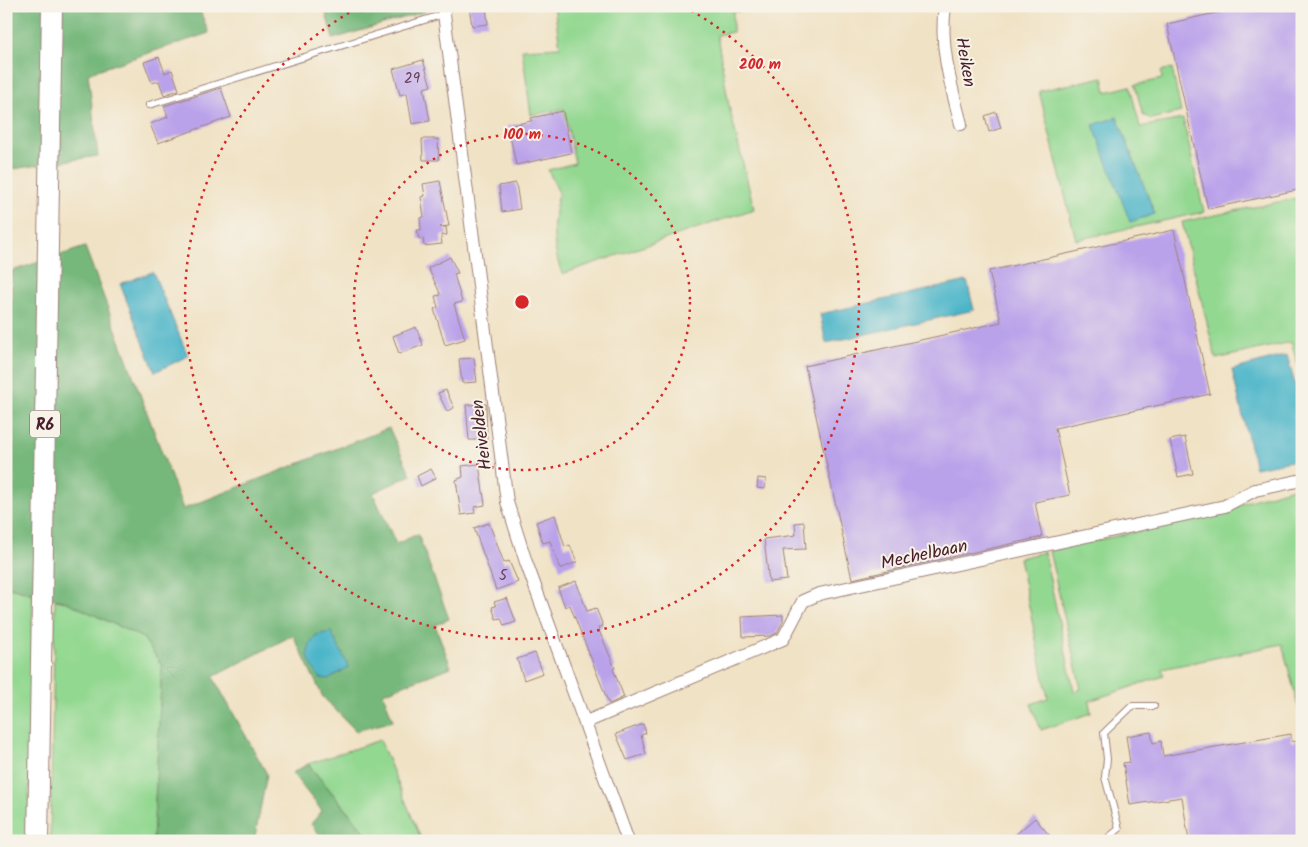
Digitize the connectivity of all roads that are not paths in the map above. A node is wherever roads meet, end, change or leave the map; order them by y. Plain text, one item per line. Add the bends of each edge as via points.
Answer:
1 (52, 6) edge
2 (945, 6) edge
3 (444, 10) edge
4 (149, 105) dead end
5 (961, 124) dead end
6 (1302, 480) edge
7 (1154, 706) dead end
8 (586, 722) junction
9 (38, 841) edge
10 (628, 841) edge
11 (1104, 841) edge

1 - 9 main road, R6
2 - 5 street, Heiken via 942,26
3 - 4 lane
3 - 8 street, Heivelden via 507,502
6 - 8 street, Mechelbaan via 1255,490 1225,506 819,594 803,601 783,639
7 - 11 lane via 1132,706 1104,733 1105,778 1119,829
8 - 10 street, Heivelden

